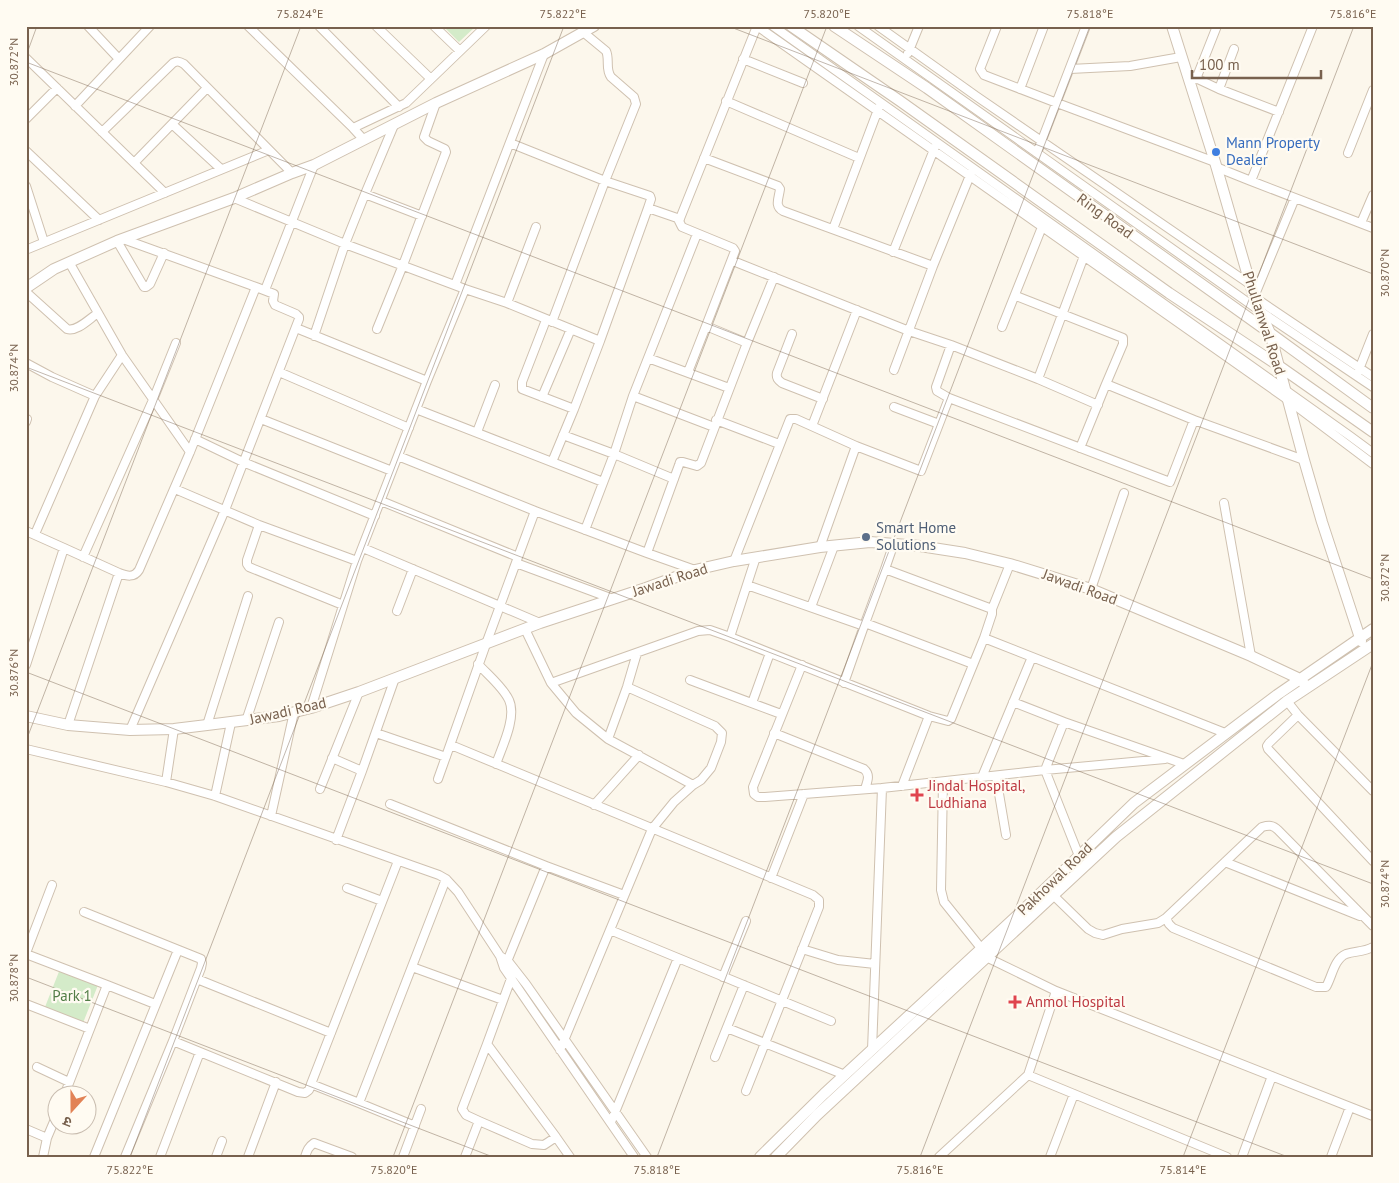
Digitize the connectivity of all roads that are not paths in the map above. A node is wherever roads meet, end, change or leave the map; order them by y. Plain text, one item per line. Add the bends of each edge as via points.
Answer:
1 (88, 26) edge
2 (150, 26) edge
3 (248, 26) edge
4 (319, 26) edge
5 (376, 26) edge
6 (434, 26) edge
7 (486, 26) edge
8 (594, 26) edge
9 (757, 26) edge
10 (773, 26) edge
11 (791, 26) edge
12 (834, 26) edge
13 (858, 26) edge
14 (878, 26) edge
15 (919, 26) edge
16 (997, 26) edge
17 (1044, 26) edge
18 (1086, 26) edge
19 (1172, 26) edge
20 (1217, 26) edge
21 (1313, 26) edge
22 (583, 32) junction
23 (910, 49) junction
24 (1234, 49) dead end
25 (460, 51) junction
26 (544, 54) junction
27 (1181, 57) junction
28 (26, 58) edge
29 (119, 59) junction
30 (743, 59) junction
31 (906, 60) junction
32 (1070, 69) junction
33 (1192, 76) junction
34 (432, 79) junction
35 (803, 83) dead end
36 (57, 88) junction
37 (207, 88) junction
38 (1020, 89) junction
39 (1219, 89) junction
40 (1373, 90) edge
41 (976, 96) junction
42 (726, 101) junction
43 (880, 102) junction
44 (436, 103) junction
45 (1057, 103) junction
46 (75, 106) junction
47 (972, 106) junction
48 (399, 107) junction
49 (878, 110) junction
50 (1279, 112) junction
51 (26, 119) edge
52 (172, 124) junction
53 (394, 125) junction
54 (354, 128) junction
55 (102, 132) junction
56 (364, 140) junction
57 (1041, 141) junction
58 (510, 143) junction
59 (935, 146) junction
60 (269, 150) junction
61 (26, 151) edge
62 (1037, 153) junction
63 (1348, 153) dead end
64 (704, 158) junction
65 (859, 158) junction
66 (134, 163) junction
67 (1216, 164) junction
68 (314, 165) junction
69 (221, 169) junction
70 (971, 172) junction
71 (292, 173) junction
72 (605, 181) junction
73 (1251, 181) junction
74 (26, 186) edge
75 (165, 193) junction
76 (365, 194) junction
77 (1373, 195) edge
78 (234, 198) junction
79 (1295, 198) junction
80 (648, 208) junction
81 (422, 216) junction
82 (680, 219) junction
83 (99, 220) junction
84 (292, 220) junction
85 (1361, 224) junction
86 (536, 227) dead end
87 (1042, 227) junction
88 (1373, 228) edge
89 (833, 229) junction
90 (697, 234) junction
91 (120, 240) junction
92 (44, 242) junction
93 (346, 244) junction
94 (28, 249) dead end
95 (893, 252) junction
96 (164, 253) junction
97 (1084, 256) junction
98 (732, 261) junction
99 (69, 262) junction
100 (403, 265) junction
101 (933, 266) junction
102 (774, 277) junction
103 (455, 285) junction
104 (1251, 285) junction
105 (256, 287) junction
106 (26, 288) edge
107 (465, 289) junction
108 (265, 290) junction
109 (26, 292) edge
110 (1016, 296) junction
111 (1254, 297) junction
112 (507, 303) junction
113 (857, 310) junction
114 (1260, 311) junction
115 (98, 313) junction
116 (1061, 314) junction
117 (549, 321) junction
118 (706, 326) junction
119 (1002, 327) dead end
120 (296, 328) junction
121 (377, 329) dead end
122 (571, 330) junction
123 (909, 331) junction
124 (1270, 333) junction
125 (792, 334) dead end
126 (1373, 334) edge
127 (314, 336) junction
128 (600, 341) junction
129 (176, 343) dead end
130 (747, 343) junction
131 (951, 345) junction
132 (122, 355) junction
133 (648, 358) junction
134 (26, 363) edge
135 (1279, 366) junction
136 (1360, 368) junction
137 (894, 370) dead end
138 (279, 372) junction
139 (688, 372) junction
140 (1357, 376) junction
141 (1373, 377) edge
142 (1038, 379) junction
143 (427, 381) junction
144 (1106, 384) junction
145 (495, 385) dead end
146 (730, 388) junction
147 (1373, 388) edge
148 (1285, 389) junction
149 (95, 396) junction
150 (633, 396) junction
151 (542, 397) junction
152 (949, 398) junction
153 (823, 399) junction
154 (153, 400) junction
155 (1288, 400) junction
156 (1098, 405) junction
157 (894, 407) dead end
158 (1373, 408) edge
159 (416, 409) junction
160 (574, 409) junction
161 (261, 419) junction
162 (1194, 420) junction
163 (715, 424) junction
164 (939, 424) junction
165 (812, 426) junction
166 (409, 428) junction
167 (477, 432) junction
168 (1373, 432) edge
169 (563, 435) junction
170 (195, 439) junction
171 (779, 444) junction
172 (856, 446) junction
173 (1080, 448) junction
174 (190, 452) junction
175 (1373, 453) edge
176 (614, 454) junction
177 (398, 456) junction
178 (1304, 460) junction
179 (243, 462) junction
180 (552, 462) junction
181 (1373, 464) edge
182 (392, 471) junction
183 (674, 479) junction
184 (603, 482) junction
185 (175, 489) junction
186 (1124, 493) dead end
187 (381, 501) junction
188 (1224, 503) dead end
189 (226, 510) junction
190 (536, 511) junction
191 (375, 516) junction
192 (259, 525) junction
193 (585, 530) junction
194 (26, 531) edge
195 (35, 534) junction
196 (894, 544) junction
197 (834, 546) junction
198 (820, 547) junction
199 (64, 548) junction
200 (363, 548) junction
201 (647, 553) junction
202 (83, 557) junction
203 (756, 557) junction
204 (517, 560) junction
205 (357, 561) junction
206 (734, 561) junction
207 (1010, 564) junction
208 (413, 569) junction
209 (885, 569) junction
210 (695, 570) junction
211 (119, 573) junction
212 (747, 585) junction
213 (1091, 588) junction
214 (248, 596) dead end
215 (613, 599) junction
216 (343, 605) junction
217 (500, 606) junction
218 (811, 607) junction
219 (992, 609) junction
220 (397, 611) dead end
221 (279, 622) dead end
222 (540, 623) junction
223 (864, 624) junction
224 (525, 629) junction
225 (1373, 629) edge
226 (730, 637) junction
227 (1359, 637) junction
228 (984, 638) junction
229 (486, 644) junction
230 (1368, 646) edge
231 (637, 653) junction
232 (770, 653) junction
233 (1251, 656) junction
234 (1032, 657) junction
235 (478, 664) junction
236 (973, 664) junction
237 (26, 665) edge
238 (802, 665) junction
239 (395, 678) junction
240 (690, 680) dead end
241 (551, 683) junction
242 (844, 683) junction
243 (1303, 683) junction
244 (627, 687) junction
245 (359, 692) junction
246 (1287, 700) junction
247 (1014, 702) junction
248 (752, 703) junction
249 (311, 708) junction
250 (294, 712) junction
251 (781, 714) junction
252 (1298, 715) junction
253 (26, 716) edge
254 (929, 716) junction
255 (246, 721) junction
256 (1064, 722) junction
257 (231, 723) junction
258 (68, 725) junction
259 (207, 725) junction
260 (174, 728) junction
261 (130, 730) junction
262 (774, 733) junction
263 (1225, 733) junction
264 (376, 734) junction
265 (608, 739) junction
266 (451, 745) junction
267 (26, 749) edge
268 (639, 755) junction
269 (446, 757) junction
270 (332, 758) junction
271 (1168, 759) junction
272 (496, 764) junction
273 (1184, 764) junction
274 (1045, 770) junction
275 (362, 771) junction
276 (996, 776) junction
277 (982, 777) junction
278 (438, 779) dead end
279 (166, 782) junction
280 (943, 782) junction
281 (693, 785) junction
282 (902, 786) junction
283 (882, 788) junction
284 (320, 789) dead end
285 (865, 790) junction
286 (1373, 791) edge
287 (804, 794) junction
288 (215, 796) junction
289 (390, 804) dead end
290 (594, 805) junction
291 (271, 816) junction
292 (652, 828) junction
293 (1006, 835) dead end
294 (336, 840) junction
295 (1079, 856) junction
296 (398, 861) junction
297 (1373, 861) edge
298 (1225, 862) junction
299 (546, 866) junction
300 (772, 878) junction
301 (446, 879) junction
302 (52, 885) dead end
303 (347, 888) dead end
304 (624, 895) junction
305 (1053, 895) junction
306 (382, 902) junction
307 (84, 912) dead end
308 (1166, 918) junction
309 (1364, 918) junction
310 (746, 921) dead end
311 (1373, 926) edge
312 (610, 930) junction
313 (1373, 947) edge
314 (178, 950) junction
315 (802, 950) junction
316 (26, 953) edge
317 (984, 953) junction
318 (678, 958) junction
319 (506, 964) junction
320 (875, 964) junction
321 (412, 967) junction
322 (515, 970) junction
323 (723, 977) junction
324 (511, 978) junction
325 (197, 979) junction
326 (106, 985) junction
327 (744, 985) junction
328 (1056, 991) junction
329 (503, 1000) junction
330 (782, 1001) junction
331 (26, 1004) edge
332 (155, 1004) junction
333 (831, 1021) dead end
334 (727, 1028) junction
335 (90, 1029) junction
336 (331, 1033) junction
337 (565, 1038) junction
338 (173, 1041) junction
339 (765, 1043) junction
340 (487, 1044) junction
341 (560, 1050) junction
342 (872, 1050) junction
343 (200, 1052) junction
344 (715, 1057) dead end
345 (37, 1067) dead end
346 (845, 1075) junction
347 (1028, 1075) junction
348 (1272, 1076) junction
349 (69, 1082) junction
350 (276, 1082) junction
351 (311, 1084) junction
352 (68, 1086) edge
353 (746, 1090) dead end
354 (1074, 1094) junction
355 (359, 1103) junction
356 (1350, 1107) junction
357 (421, 1109) dead end
358 (615, 1111) junction
359 (1373, 1116) edge
360 (479, 1121) junction
361 (611, 1122) junction
362 (415, 1126) junction
363 (26, 1129) edge
364 (556, 1137) junction
365 (48, 1138) joint
366 (222, 1141) dead end
367 (43, 1157) edge
368 (94, 1157) edge
369 (125, 1157) edge
370 (160, 1157) edge
371 (216, 1157) edge
372 (248, 1157) edge
373 (305, 1157) edge
374 (352, 1157) edge
375 (403, 1157) edge
376 (465, 1157) edge
377 (570, 1157) edge
378 (634, 1157) edge
379 (648, 1157) edge
380 (760, 1157) edge
381 (776, 1157) edge
382 (940, 1157) edge
383 (1050, 1157) edge
384 (1227, 1157) edge
385 (1242, 1157) edge
386 (1331, 1157) edge

1 - 29 street
2 - 29 street
3 - 54 street
4 - 48 street
5 - 34 street
6 - 25 street
7 - 25 street
8 - 22 street
9 - 30 street
9 - 49 street
10 - 43 street
11 - 135 street via 1169,293
12 - 124 street, Ring Road
13 - 31 street
14 - 23 street
15 - 23 street
16 - 38 street via 980,69 984,75
17 - 38 street
18 - 32 street
19 - 27 street, Phullanwal Road
20 - 33 street
21 - 50 street
22 - 26 street
22 - 72 street via 606,51 608,74 636,101
23 - 31 street
23 - 41 street
24 - 39 street
25 - 34 street
26 - 44 street
26 - 58 street
27 - 32 street via 1130,66
27 - 33 street, Phullanwal Road
28 - 36 street
29 - 46 street
30 - 35 street
30 - 42 street
31 - 47 street
32 - 45 street
33 - 39 street
33 - 67 street, Phullanwal Road
34 - 48 street
36 - 46 street
36 - 51 street
37 - 52 street
37 - 55 street via 184,64 176,61
37 - 60 street
38 - 45 street
39 - 50 street
40 - 63 street
41 - 47 street
41 - 57 street
42 - 64 street
42 - 65 street
43 - 49 street
43 - 59 street
44 - 53 street
44 - 81 street via 424,137 446,152
45 - 57 street
45 - 67 street
46 - 55 street
47 - 62 street
48 - 54 street
49 - 59 street
49 - 65 street
50 - 73 street
52 - 66 street
52 - 69 street
53 - 56 street
53 - 76 street
54 - 56 street
55 - 66 street
56 - 68 street
57 - 62 street
57 - 104 street
58 - 72 street
58 - 103 street
59 - 70 street
59 - 95 street
60 - 69 street
60 - 71 street
61 - 83 street
62 - 114 street
64 - 82 street
64 - 89 street via 778,186 780,209
65 - 89 street
66 - 75 street
67 - 73 street
67 - 104 street, Phullanwal Road
68 - 71 street
68 - 84 street
69 - 75 street
70 - 87 street
70 - 101 street
70 - 148 street via 1090,250
71 - 78 street
72 - 80 street via 650,196
72 - 117 street
73 - 79 street
74 - 92 street
75 - 83 street
76 - 81 street
76 - 93 street
77 - 85 street
78 - 84 street
78 - 91 street
79 - 85 street
79 - 111 street
80 - 82 street
80 - 128 street
81 - 100 street
82 - 90 street via 682,227
83 - 92 street
84 - 93 street
84 - 108 street
85 - 88 street
86 - 112 street
87 - 97 street
87 - 110 street
89 - 95 street
90 - 98 street via 733,248 736,251
90 - 133 street
91 - 96 street
91 - 96 street via 144,287 150,284
91 - 99 street
92 - 94 street
93 - 100 street
93 - 127 street
95 - 101 street
96 - 105 street
97 - 116 street
97 - 155 street
98 - 102 street
98 - 118 street
99 - 106 street
99 - 115 street
100 - 103 street
100 - 121 street
101 - 123 street
102 - 113 street
102 - 130 street
103 - 107 street
104 - 111 street, Phullanwal Road
105 - 108 street
105 - 170 street
107 - 112 street
107 - 143 street
108 - 120 street via 274,294 275,305 298,315
109 - 115 street via 70,330
110 - 116 street
110 - 119 street
111 - 114 street, Phullanwal Road
111 - 136 street
112 - 117 street
113 - 123 street
113 - 153 street
114 - 124 street, Phullanwal Road
114 - 140 street
115 - 132 street
116 - 142 street
116 - 144 street via 1123,338
117 - 122 street
117 - 151 street via 521,386
118 - 130 street
118 - 139 street
120 - 127 street
120 - 138 street
122 - 128 street
122 - 151 street
123 - 131 street
123 - 137 street
124 - 135 street, Phullanwal Road
124 - 158 street, Ring Road
125 - 153 street via 776,377 782,383
126 - 136 street
127 - 143 street
128 - 160 street
129 - 154 street
130 - 146 street
131 - 142 street
131 - 152 street via 936,387
132 - 149 street
132 - 154 street
133 - 139 street
133 - 150 street
134 - 149 street
135 - 148 street, Phullanwal Road
135 - 168 street
136 - 140 street
136 - 141 street
138 - 161 street
138 - 166 street
139 - 146 street
140 - 147 street
142 - 156 street
143 - 159 street
144 - 156 street
144 - 162 street
145 - 167 street
146 - 163 street
148 - 155 street, Phullanwal Road
148 - 175 street
149 - 195 street
150 - 163 street
150 - 176 street
151 - 160 street
152 - 164 street
152 - 173 street
153 - 165 street
154 - 174 street
154 - 202 street
155 - 178 street, Phullanwal Road
155 - 181 street
156 - 173 street
157 - 164 street
159 - 166 street
159 - 167 street
160 - 169 street
161 - 179 street
161 - 182 street
162 - 173 street via 1170,482
162 - 178 street
163 - 171 street
163 - 183 street via 699,466 680,462
164 - 172 street via 921,471
165 - 171 street via 790,419
165 - 172 street
166 - 177 street
167 - 180 street
169 - 176 street
169 - 180 street
170 - 174 street
170 - 179 street
171 - 206 street
172 - 198 street
174 - 185 street
176 - 183 street
176 - 184 street
177 - 182 street
177 - 190 street
178 - 227 street, Phullanwal Road
179 - 189 street
179 - 191 street
180 - 184 street
182 - 187 street
183 - 201 street
184 - 193 street
185 - 189 street
185 - 211 street via 136,575
186 - 213 street
187 - 191 street
187 - 204 street
188 - 233 street
189 - 192 street
189 - 261 street
190 - 193 street
190 - 204 street
191 - 200 street
192 - 205 street
192 - 216 street via 246,560 249,567
193 - 201 street
194 - 195 street
195 - 199 street
196 - 197 street, Jawadi Road via 870,542
196 - 207 street, Jawadi Road via 942,549
196 - 209 street
197 - 198 street, Jawadi Road
197 - 218 street
198 - 203 street, Jawadi Road
199 - 202 street
199 - 237 street
200 - 205 street
200 - 208 street
201 - 210 street
202 - 211 street
203 - 206 street, Jawadi Road
203 - 212 street
204 - 215 street
204 - 217 street
205 - 216 street
206 - 210 street, Jawadi Road
207 - 213 street, Jawadi Road
207 - 219 street
208 - 217 street
208 - 220 street
209 - 219 street
209 - 223 street
210 - 215 street, Jawadi Road
211 - 258 street
212 - 218 street
212 - 226 street
213 - 233 street, Jawadi Road
214 - 259 street
215 - 222 street, Jawadi Road
216 - 249 street
217 - 222 street
217 - 229 street
218 - 223 street
219 - 228 street
221 - 255 street
222 - 224 street, Jawadi Road
223 - 236 street
223 - 242 street
224 - 229 street, Jawadi Road
224 - 241 street
225 - 227 street, Pakhowal Road
226 - 231 street via 710,630 698,631
226 - 232 street
227 - 230 street, Phullanwal Road
227 - 243 street, Pakhowal Road
228 - 234 street
228 - 236 street
229 - 235 street
229 - 239 street, Jawadi Road
230 - 243 street, Pakhowal Road
231 - 241 street
231 - 244 street
232 - 238 street
232 - 248 street
233 - 243 street, Jawadi Road
234 - 247 street
234 - 263 street
235 - 266 street
235 - 272 street via 503,690 512,710
236 - 254 street via 951,719
238 - 242 street
238 - 251 street
239 - 245 street, Jawadi Road
239 - 264 street
240 - 248 street
241 - 265 street via 576,713
242 - 254 street
243 - 246 street, Pakhowal Road
243 - 263 street, Pakhowal Road
244 - 265 street
244 - 281 street via 721,731 722,739 711,768
245 - 249 street, Jawadi Road
245 - 270 street
246 - 252 street
246 - 305 street, Pakhowal Road via 1116,837
247 - 256 street
247 - 277 street
248 - 251 street
249 - 250 street, Jawadi Road
250 - 255 street, Jawadi Road
250 - 291 street
251 - 262 street
252 - 286 street
252 - 297 street via 1269,743 1268,749
253 - 258 street, Jawadi Road
254 - 282 street
255 - 257 street, Jawadi Road
256 - 271 street
256 - 274 street
257 - 259 street, Jawadi Road
257 - 288 street
258 - 261 street, Jawadi Road
259 - 260 street, Jawadi Road
260 - 261 street, Jawadi Road
260 - 279 street
262 - 285 street via 864,769 868,776
262 - 287 street via 753,787 754,794 765,797
263 - 273 street, Pakhowal Road
264 - 269 street
264 - 275 street
265 - 268 street
266 - 269 street
266 - 272 street
267 - 279 street
268 - 281 street
268 - 290 street
269 - 278 street
270 - 275 street
270 - 284 street
271 - 273 street
271 - 274 street
272 - 290 street
273 - 295 street, Pakhowal Road via 1134,803
274 - 276 street
274 - 295 street
275 - 294 street
276 - 277 street
276 - 293 street
277 - 280 street
279 - 288 street
280 - 282 street
280 - 317 street via 941,890 944,902
281 - 292 street
282 - 283 street
283 - 285 street
283 - 320 street
285 - 287 street
287 - 300 street
288 - 291 street
289 - 299 street
290 - 292 street
291 - 294 street
292 - 300 street
292 - 304 street
294 - 296 street
295 - 317 street, Pakhowal Road
296 - 301 street
296 - 306 street
298 - 308 street
298 - 309 street
298 - 309 street via 1262,827 1274,826
299 - 304 street
299 - 319 street
300 - 315 street via 819,900
301 - 319 street
301 - 321 street
302 - 316 street
303 - 306 street
304 - 312 street
305 - 308 street via 1088,929 1103,935 1158,924
305 - 317 street, Pakhowal Road
306 - 336 street
307 - 314 street
308 - 313 street via 1173,928 1316,988 1326,987 1341,957
309 - 311 street
310 - 323 street
312 - 318 street
312 - 337 street
314 - 325 street via 201,959
314 - 332 street
315 - 320 street via 838,960
315 - 330 street
316 - 326 street
317 - 328 street
317 - 342 street, Pakhowal Road
317 - 381 street, Pakhowal Road
318 - 323 street
318 - 358 street
319 - 322 street
319 - 324 street
320 - 342 street
321 - 329 street
321 - 355 street
322 - 324 street
322 - 337 street
323 - 327 street
324 - 329 street
324 - 341 street
325 - 336 street
325 - 338 street
326 - 332 street
326 - 335 street
327 - 330 street
327 - 334 street
328 - 347 street
328 - 348 street
329 - 340 street
330 - 333 street
330 - 339 street
331 - 335 street
332 - 368 street
334 - 339 street
334 - 344 street
335 - 349 street
336 - 351 street
337 - 341 street
337 - 358 street
338 - 343 street
338 - 369 street
339 - 346 street
339 - 353 street
340 - 360 street via 462,1109 466,1115
340 - 364 street
341 - 361 street
342 - 346 street, Pakhowal Road
343 - 350 street
343 - 370 street
345 - 349 street
346 - 380 street, Pakhowal Road
347 - 354 street
347 - 382 street
348 - 356 street
348 - 385 street
349 - 352 street
350 - 351 street via 303,1093
350 - 372 street
351 - 355 street
354 - 383 street
354 - 384 street
355 - 362 street
356 - 359 street
356 - 386 street
357 - 362 street
358 - 361 street
358 - 379 street
360 - 364 street via 532,1144 544,1145
360 - 376 street
361 - 378 street
362 - 375 street
363 - 365 street
364 - 377 street
365 - 367 street
366 - 371 street
373 - 374 street via 314,1144

